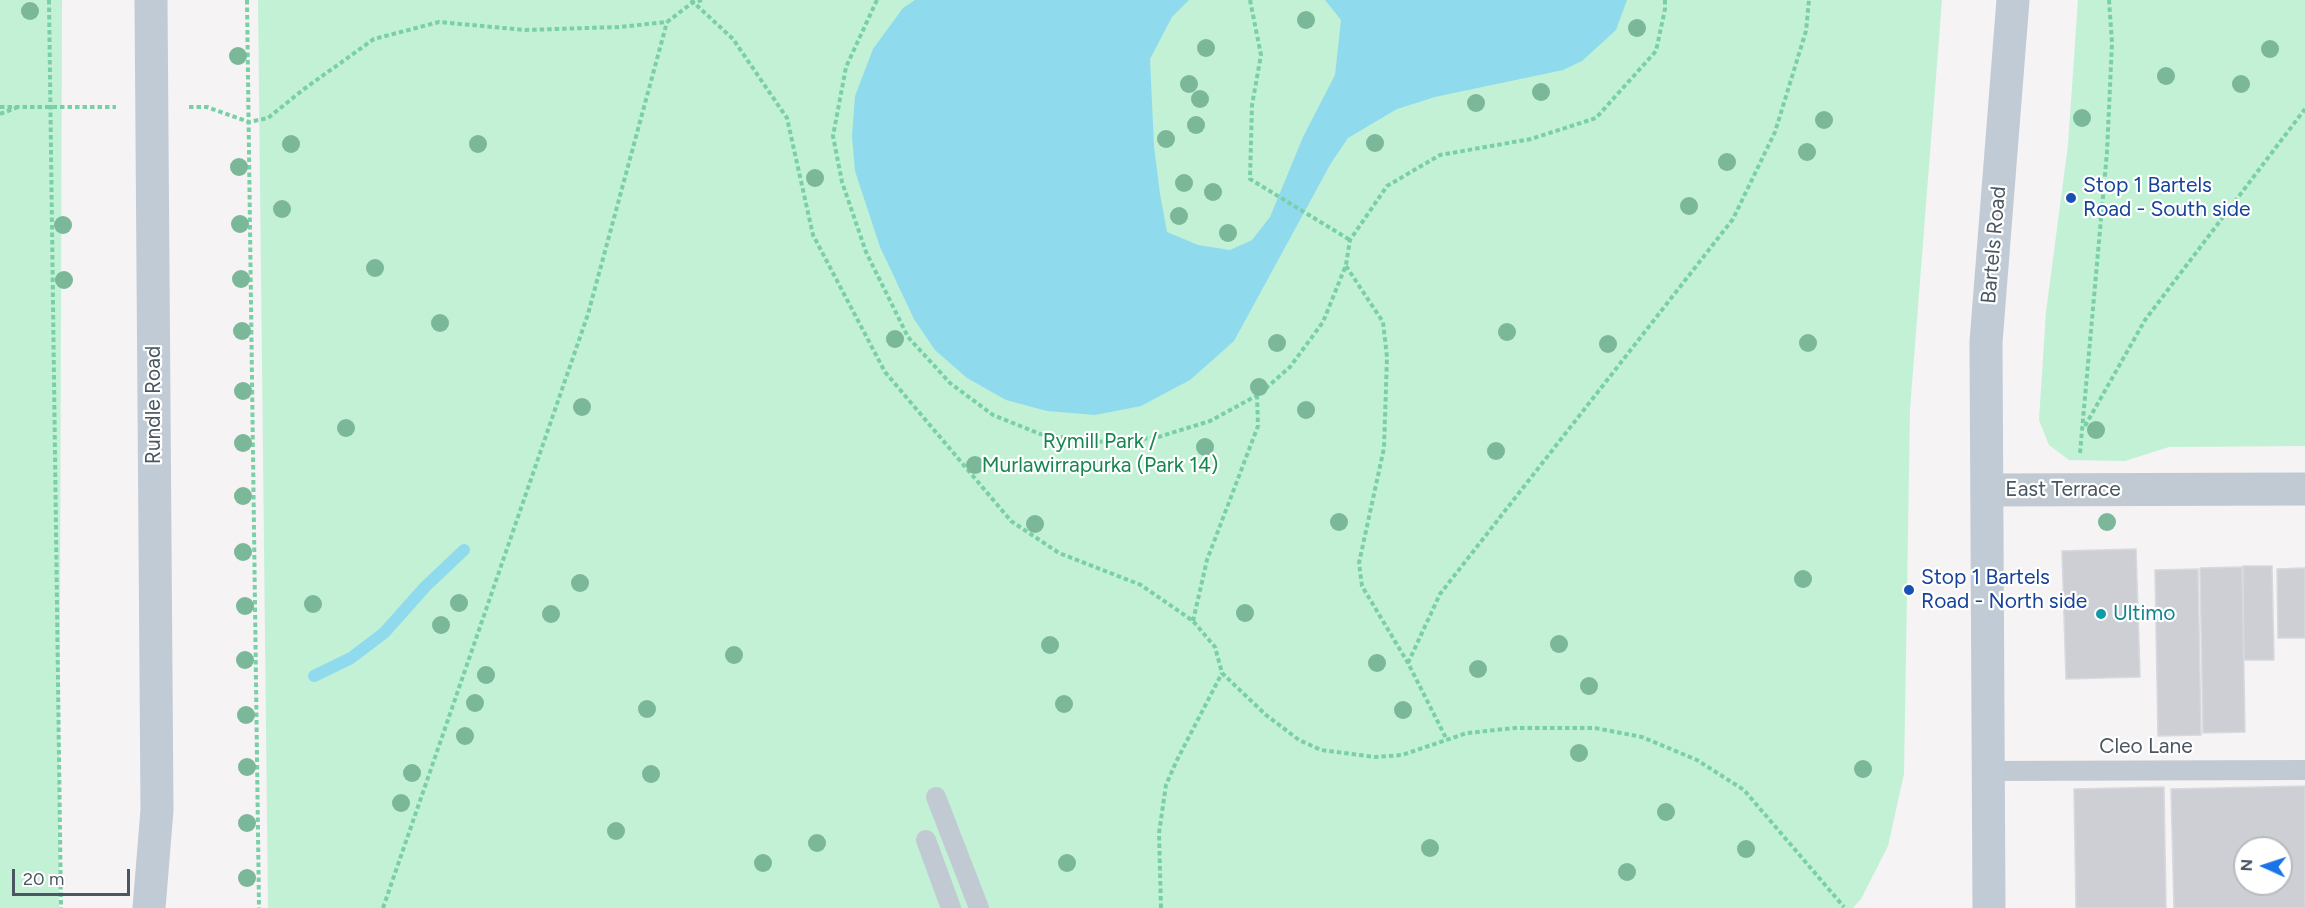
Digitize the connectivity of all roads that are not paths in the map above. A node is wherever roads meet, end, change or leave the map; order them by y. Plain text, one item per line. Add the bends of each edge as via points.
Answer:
1 (151, 0) edge
2 (2013, 0) edge
3 (2305, 489) edge
4 (1987, 490) junction
5 (2305, 770) edge
6 (1987, 771) junction
7 (936, 797) dead end
8 (157, 810) junction
9 (926, 840) dead end
10 (149, 908) edge
11 (165, 908) edge
12 (951, 908) edge
13 (979, 908) edge
14 (1989, 908) edge

1 - 8 main road, Rundle Road
2 - 4 main road, Bartels Road via 1986,342
3 - 4 street, East Terrace
4 - 6 main road, East Terrace
5 - 6 lane, Cleo Lane
6 - 14 main road, East Terrace
7 - 13 lane
8 - 10 main road, Rundle Road
8 - 11 main road, Rundle Road
9 - 12 lane

